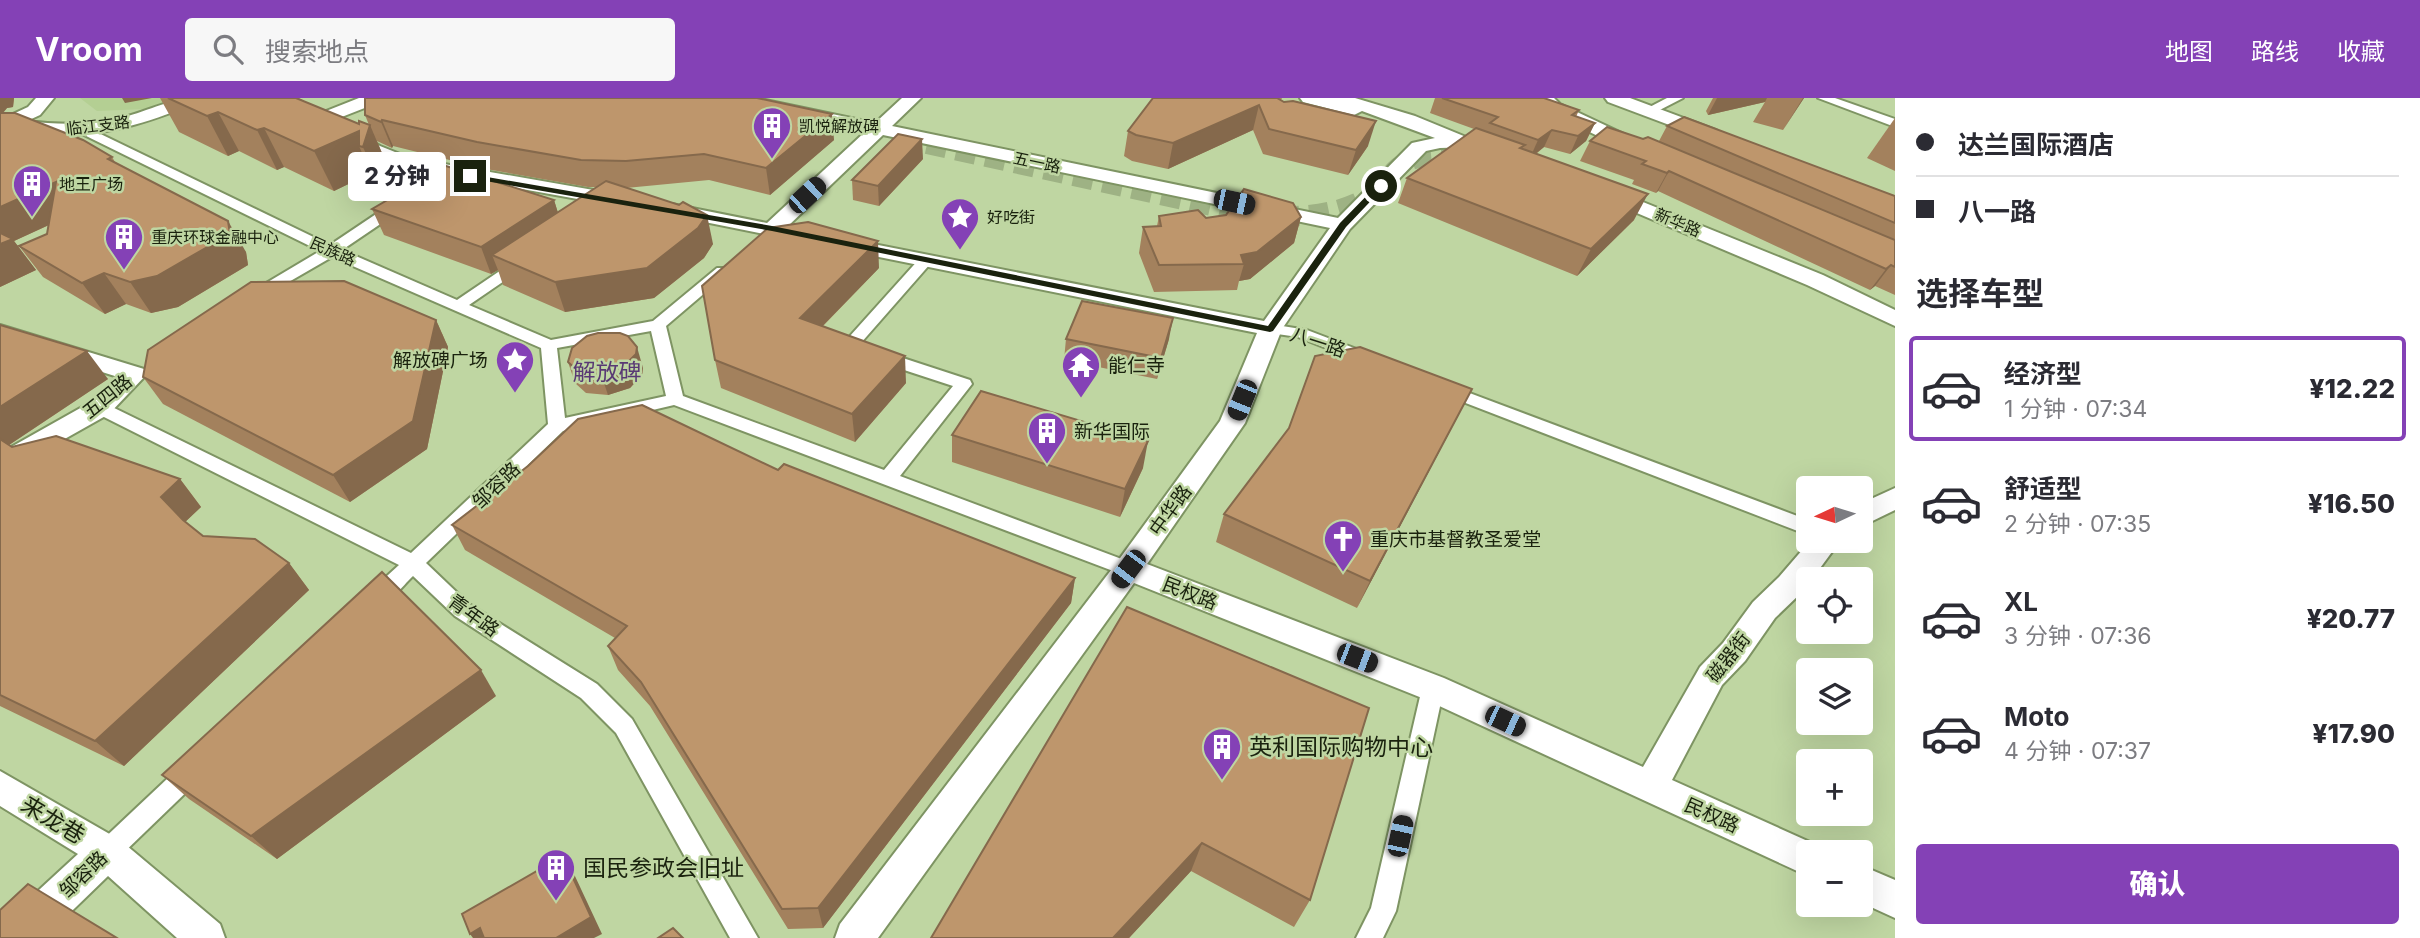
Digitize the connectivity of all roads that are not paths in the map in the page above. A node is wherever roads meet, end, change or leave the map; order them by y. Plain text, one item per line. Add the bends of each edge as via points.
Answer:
1 (45, 98) edge
2 (193, 98) edge
3 (282, 98) edge
4 (374, 98) edge
5 (731, 98) edge
6 (912, 98) edge
7 (1309, 98) edge
8 (1336, 98) edge
9 (1614, 98) edge
10 (1678, 98) edge
11 (1824, 98) edge
12 (1542, 99) edge
13 (1648, 111) junction
14 (320, 120) junction
15 (1895, 123) edge
16 (3, 124) edge
17 (879, 129) junction
18 (84, 130) junction
19 (1726, 141) edge
20 (1419, 147) junction
21 (1655, 155) edge
22 (1592, 188) edge
23 (412, 196) edge
24 (615, 200) junction
25 (592, 215) edge
26 (1343, 225) junction
27 (772, 229) junction
28 (752, 246) edge
29 (331, 251) junction
30 (537, 253) edge
31 (926, 260) junction
32 (732, 263) edge
33 (246, 301) edge
34 (459, 305) junction
35 (1895, 319) edge
36 (659, 325) junction
37 (1270, 329) junction
38 (0, 332) edge
39 (549, 345) junction
40 (1392, 368) edge
41 (1431, 383) edge
42 (675, 399) junction
43 (100, 408) junction
44 (557, 426) junction
45 (13, 457) edge
46 (887, 479) junction
47 (1895, 498) edge
48 (1873, 510) edge
49 (1796, 523) edge
50 (1816, 553) edge
51 (413, 563) junction
52 (1128, 569) junction
53 (354, 619) edge
54 (1433, 688) junction
55 (206, 759) edge
56 (0, 787) edge
57 (1650, 787) junction
58 (107, 852) junction
59 (1796, 854) edge
60 (1873, 889) edge
61 (1895, 899) edge
62 (16, 938) edge
63 (206, 938) edge
64 (745, 938) edge
65 (853, 938) edge
66 (1369, 938) edge

1 - 16 street via 34,111
2 - 18 street, 临江支路 via 127,124
3 - 14 street, 八一路
4 - 14 street
5 - 17 street, 五一路
6 - 17 street
7 - 20 street via 1407,127 1418,137
8 - 20 street via 1409,120 1477,148 1440,142
9 - 13 street
10 - 13 street
11 - 15 street
12 - 21 street
13 - 19 street
14 - 24 street, 八一路 via 373,150 440,176
16 - 18 street, 临江支路
17 - 26 street, 五一路
17 - 27 street
18 - 29 street, 民族路
20 - 26 street, 中华路
22 - 35 street, 新华路 via 1815,280
23 - 29 street
24 - 25 street
24 - 27 street, 八一路
26 - 37 street, 中华路
27 - 28 street
27 - 31 street, 八一路
29 - 33 street
29 - 34 street, 民族路
30 - 34 street
31 - 37 street, 八一路
31 - 46 street via 849,346 964,384
32 - 36 street
34 - 39 street, 民族路
36 - 39 street
36 - 42 street
37 - 40 street, 八一路 via 1300,333
37 - 52 street, 中华路 via 1232,423
38 - 43 street, 五四路 via 140,370
39 - 44 street
41 - 49 street
42 - 44 street
42 - 46 street, 民权路
43 - 45 street, 五四路
43 - 51 street, 青年路
44 - 51 street, 邹容路
46 - 52 street, 民权路
47 - 48 street
50 - 57 street, 磁器街 via 1711,676
51 - 53 street, 邹容路
51 - 64 street, 青年路 via 462,610 589,691 624,726
52 - 54 street, 民权路
52 - 65 street, 中华路
54 - 57 street, 民权路
54 - 66 street via 1383,911
55 - 58 street, 邹容路
56 - 58 street, 来龙巷
57 - 59 street, 民权路
58 - 62 street, 邹容路
58 - 63 street, 来龙巷
60 - 61 street

